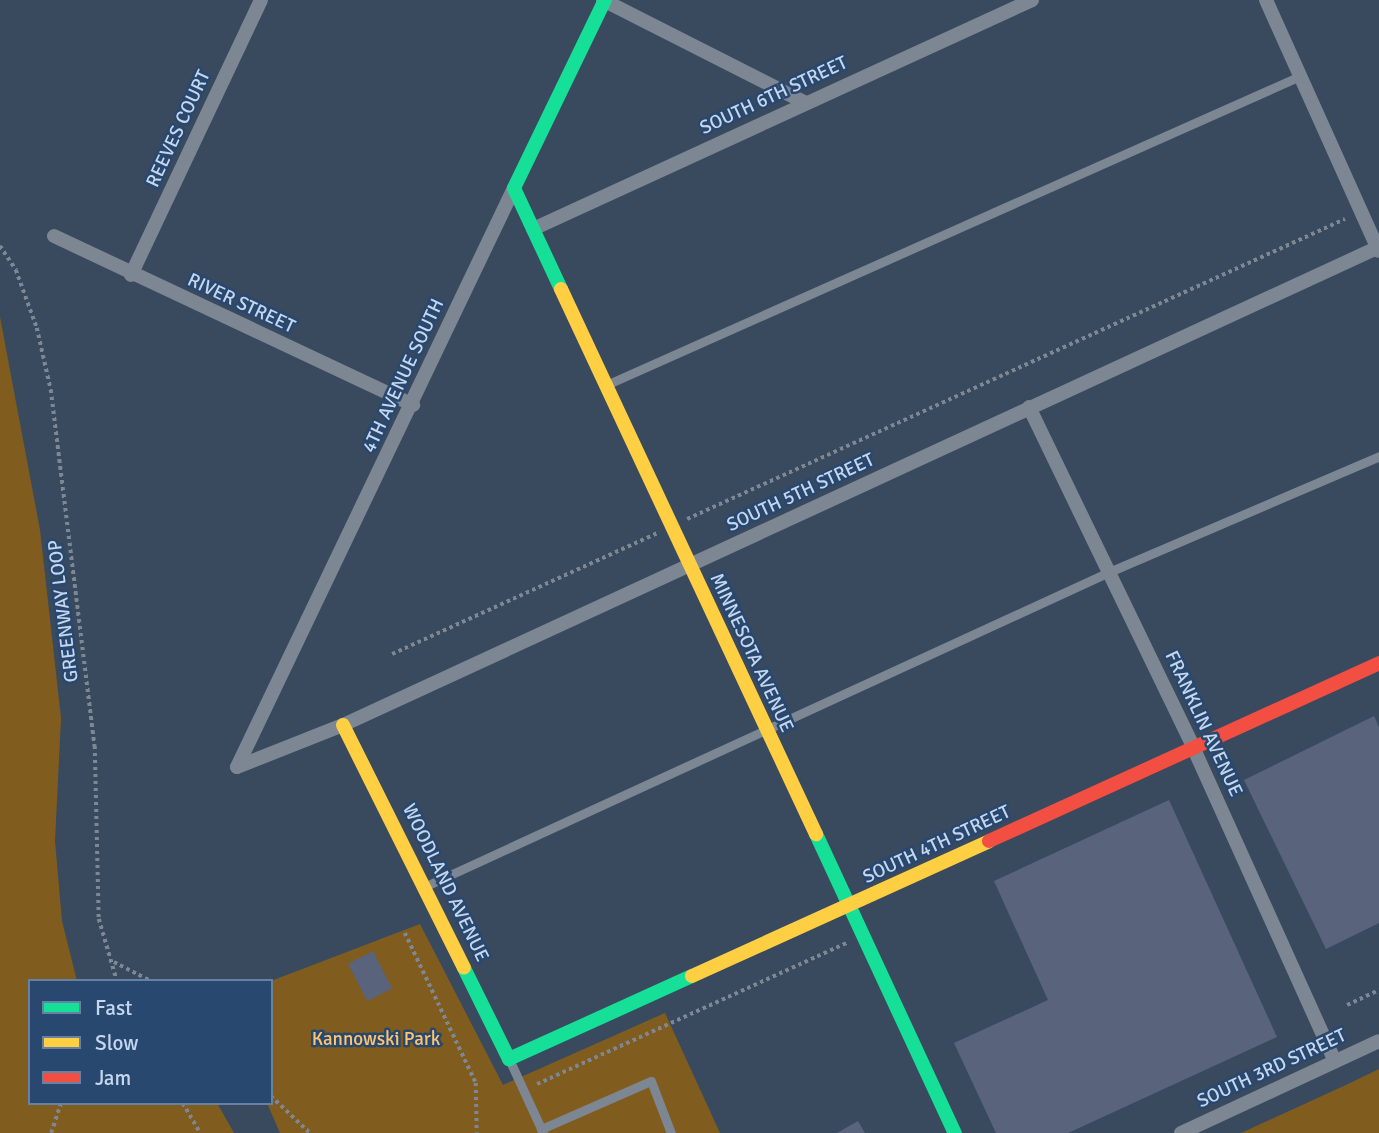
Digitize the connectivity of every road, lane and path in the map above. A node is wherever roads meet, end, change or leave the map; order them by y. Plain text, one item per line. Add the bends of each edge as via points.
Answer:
1 (261, 0) edge
2 (604, 0) edge
3 (1032, 0) edge
4 (1265, 0) edge
5 (1300, 76) junction
6 (806, 103) junction
7 (514, 188) junction
8 (1361, 211) junction
9 (533, 229) junction
10 (54, 236) dead end
11 (0, 246) edge
12 (1378, 249) edge
13 (131, 275) junction
14 (606, 385) junction
15 (413, 405) junction
16 (1029, 407) junction
17 (1379, 456) edge
18 (671, 527) junction
19 (690, 567) junction
20 (1109, 572) junction
21 (392, 654) dead end
22 (1379, 663) edge
23 (343, 725) junction
24 (766, 733) junction
25 (1193, 747) junction
26 (237, 767) joint
27 (426, 886) junction
28 (847, 909) junction
29 (405, 933) dead end
30 (861, 937) junction
31 (114, 962) junction
32 (117, 979) edge
33 (147, 979) edge
34 (1379, 990) edge
35 (1347, 1005) dead end
36 (1379, 1041) edge
37 (509, 1059) junction
38 (1335, 1061) junction
39 (523, 1090) junction
40 (273, 1098) edge
41 (60, 1105) edge
42 (184, 1105) edge
43 (542, 1131) edge
44 (51, 1133) edge
45 (200, 1133) edge
46 (310, 1133) edge
47 (477, 1133) edge
48 (671, 1133) edge
49 (955, 1133) edge
50 (1181, 1133) edge

1 - 13 street, REEVES COURT
2 - 6 street
2 - 7 street, 4TH AVENUE SOUTH
3 - 6 street, SOUTH 6TH STREET
4 - 5 street
5 - 8 street
5 - 14 lane
6 - 9 street, SOUTH 6TH STREET
7 - 9 street, MINNESOTA AVENUE
7 - 15 street, 4TH AVENUE SOUTH
8 - 12 street
8 - 18 path
9 - 14 street, MINNESOTA AVENUE
10 - 13 street, RIVER STREET
11 - 31 path, GREENWAY LOOP via 16,270 37,328 51,390 95,746 99,919
12 - 16 street, SOUTH 5TH STREET
13 - 15 street, RIVER STREET
14 - 18 street, MINNESOTA AVENUE
15 - 26 street, 4TH AVENUE SOUTH
16 - 19 street, SOUTH 5TH STREET
16 - 20 street, FRANKLIN AVENUE
17 - 20 lane
18 - 19 street, MINNESOTA AVENUE
18 - 21 path
19 - 23 street, SOUTH 5TH STREET
19 - 24 street, MINNESOTA AVENUE
20 - 24 lane
20 - 25 street, FRANKLIN AVENUE
22 - 25 street, SOUTH 4TH STREET
23 - 26 street, SOUTH 5TH STREET
23 - 27 street, WOODLAND AVENUE
24 - 27 lane
24 - 28 street, MINNESOTA AVENUE
25 - 28 street, SOUTH 4TH STREET
25 - 38 street, FRANKLIN AVENUE
27 - 37 street, WOODLAND AVENUE
28 - 30 street, MINNESOTA AVENUE
28 - 37 street, SOUTH 4TH STREET
29 - 47 path via 476,1083
30 - 39 path
30 - 49 street, MINNESOTA AVENUE
31 - 32 path, GREENWAY LOOP
31 - 33 path
34 - 35 path
36 - 38 street, SOUTH 3RD STREET
37 - 39 lane
38 - 50 street, SOUTH 3RD STREET
39 - 43 lane
40 - 46 path
41 - 44 path
42 - 45 path
43 - 48 lane via 651,1081

